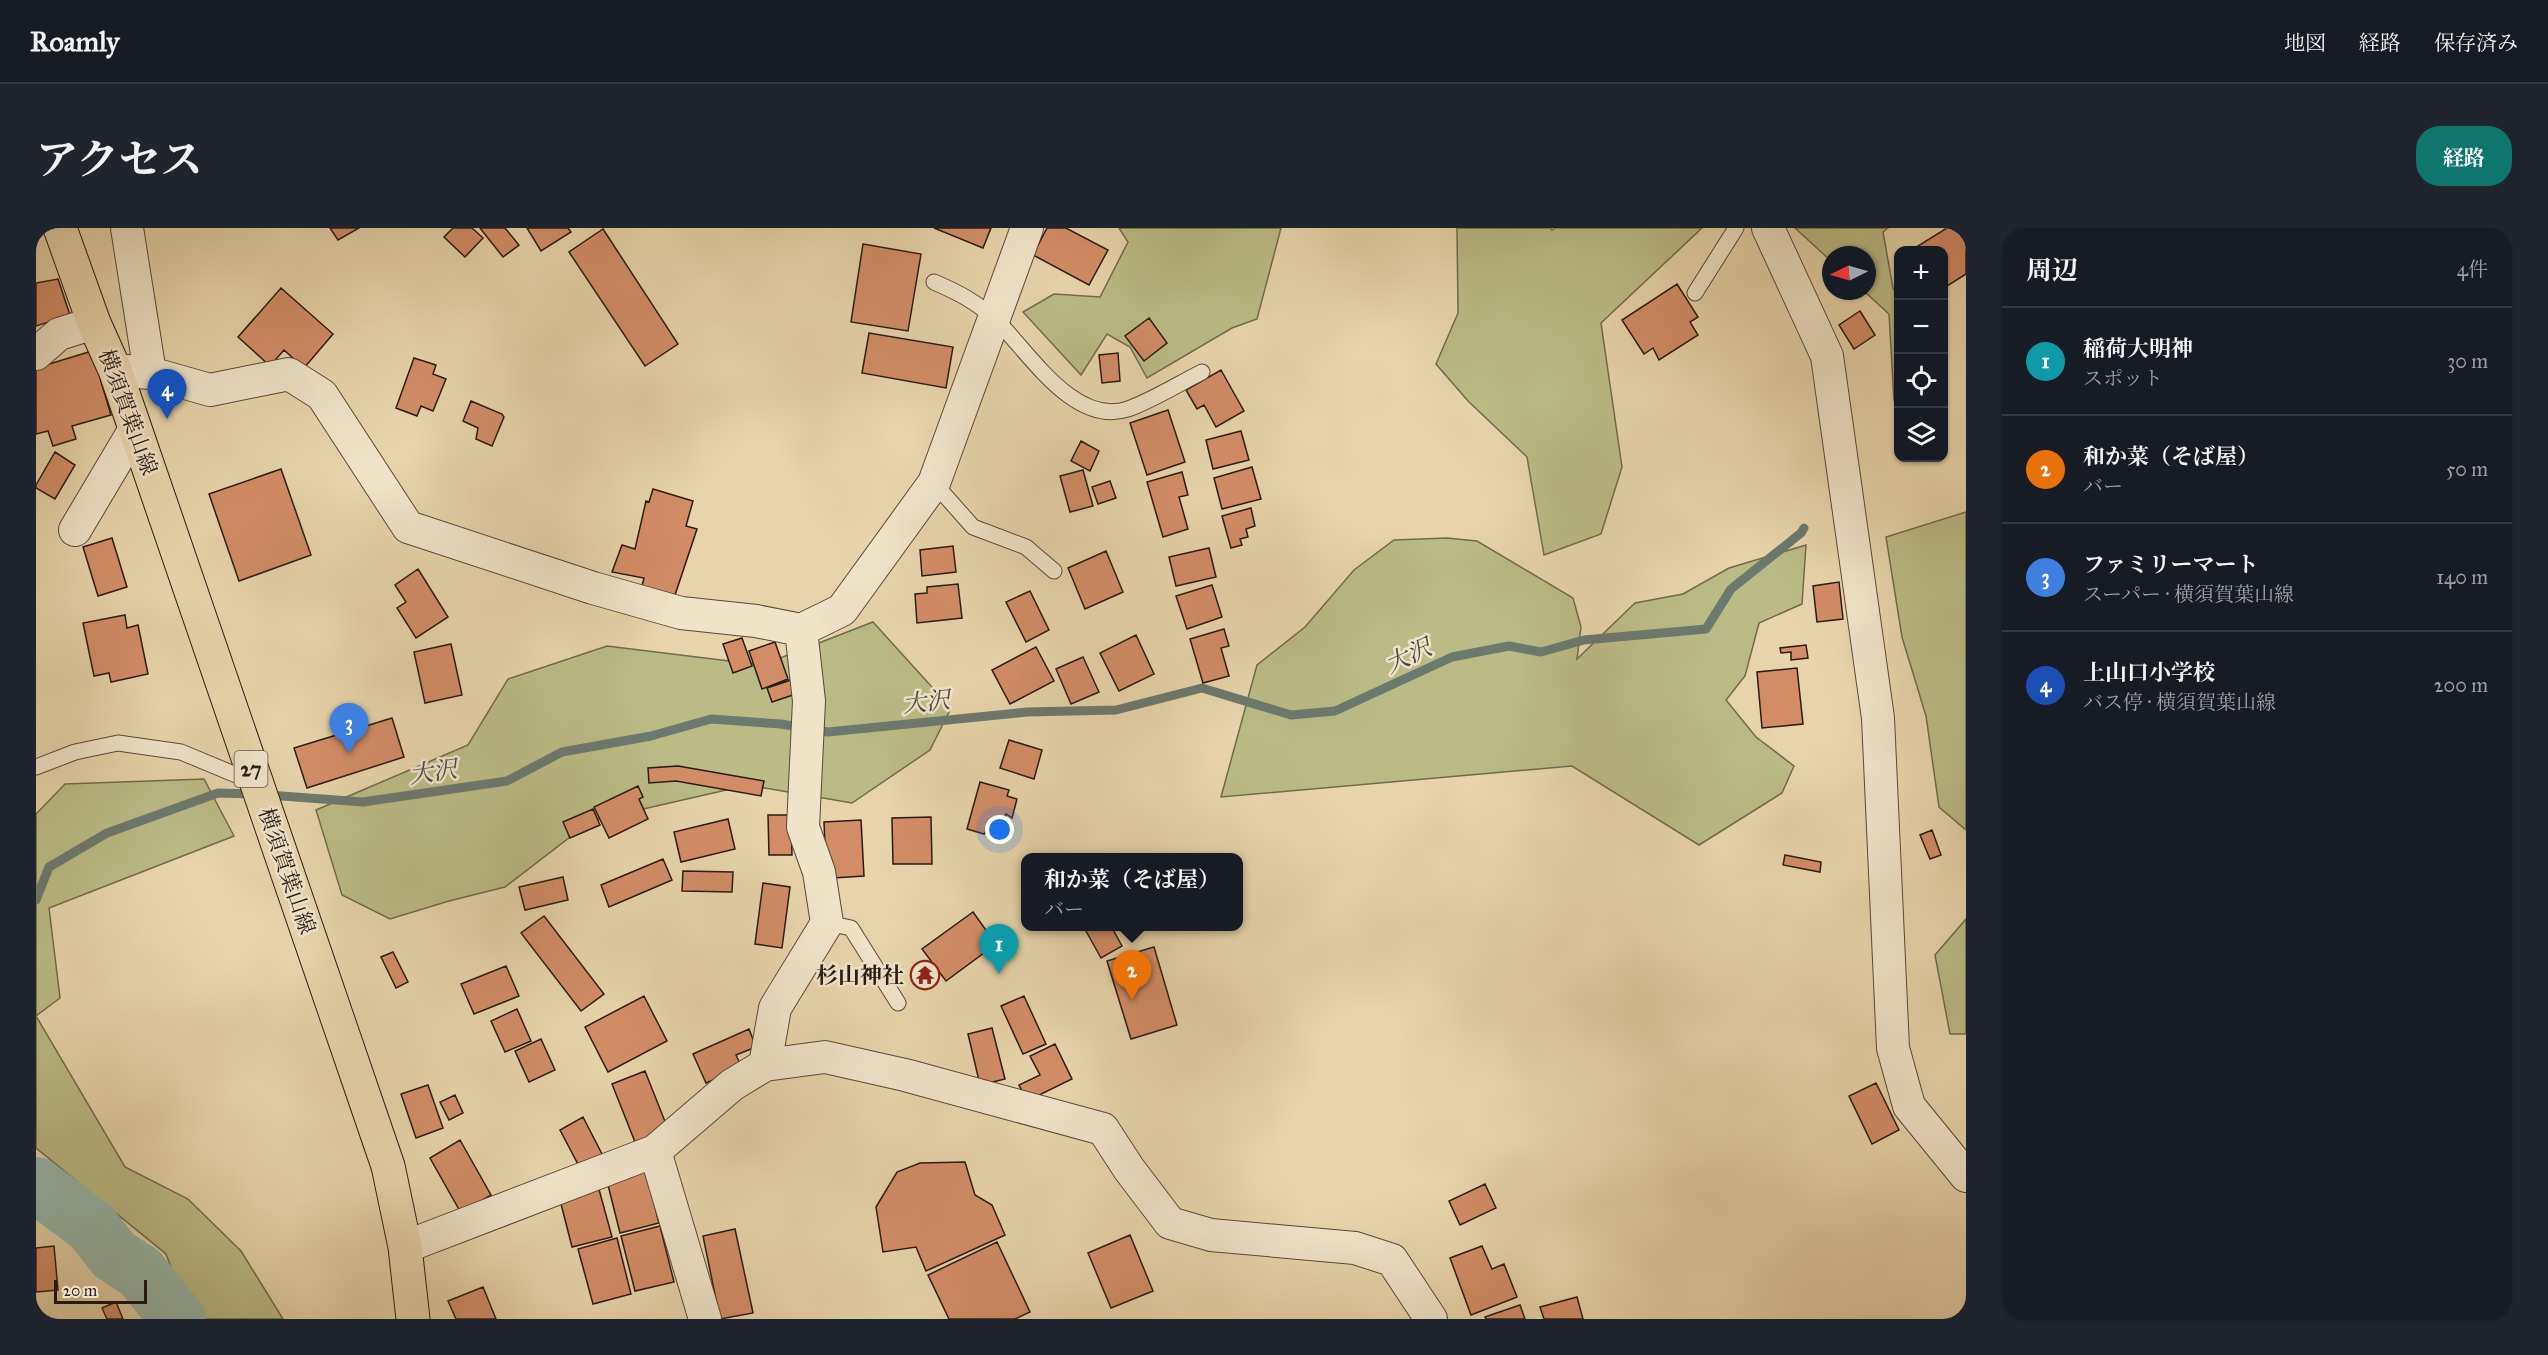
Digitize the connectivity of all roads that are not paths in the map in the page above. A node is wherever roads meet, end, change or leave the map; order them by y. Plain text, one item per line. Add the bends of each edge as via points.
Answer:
1 (60, 228) edge
2 (127, 228) edge
3 (1027, 228) edge
4 (1736, 228) edge
5 (1768, 228) edge
6 (934, 282) dead end
7 (1695, 293) dead end
8 (995, 319) junction
9 (94, 323) junction
10 (36, 354) edge
11 (115, 370) junction
12 (1202, 372) dead end
13 (150, 373) junction
14 (135, 429) junction
15 (934, 483) junction
16 (75, 530) dead end
17 (1054, 571) dead end
18 (801, 630) junction
19 (36, 767) edge
20 (256, 783) junction
21 (827, 923) junction
22 (898, 1003) dead end
23 (765, 1065) junction
24 (655, 1150) junction
25 (1966, 1176) edge
26 (405, 1247) junction
27 (413, 1319) edge
28 (705, 1319) edge
29 (1431, 1319) edge

1 - 9 main road, 横須賀葉山線 / 27
2 - 13 street
3 - 8 street
4 - 7 lane
5 - 25 street via 1827,356 1878,718 1893,1048 1909,1106
6 - 8 lane via 968,298
8 - 12 lane via 1070,399 1099,411 1127,410
8 - 15 street
9 - 10 street via 59,334
9 - 11 main road, 横須賀葉山線 / 27
11 - 13 street
11 - 14 main road, 横須賀葉山線 / 27
13 - 18 street via 210,390 289,374 322,395 408,527 681,613
14 - 16 street
14 - 20 main road, 横須賀葉山線 / 27
15 - 17 lane via 973,527 1026,547
15 - 18 street via 842,610
18 - 21 street via 809,701 803,827 819,872
19 - 20 lane via 75,752 118,743 181,752
20 - 26 main road, 横須賀葉山線 / 27 via 388,1166
21 - 22 lane via 851,928
21 - 23 street via 775,1008
23 - 24 street via 732,1085
23 - 29 street via 825,1056 1103,1129 1170,1223 1211,1235 1355,1248 1392,1260
24 - 26 street
24 - 28 street
26 - 27 main road, 横須賀葉山線 / 27

